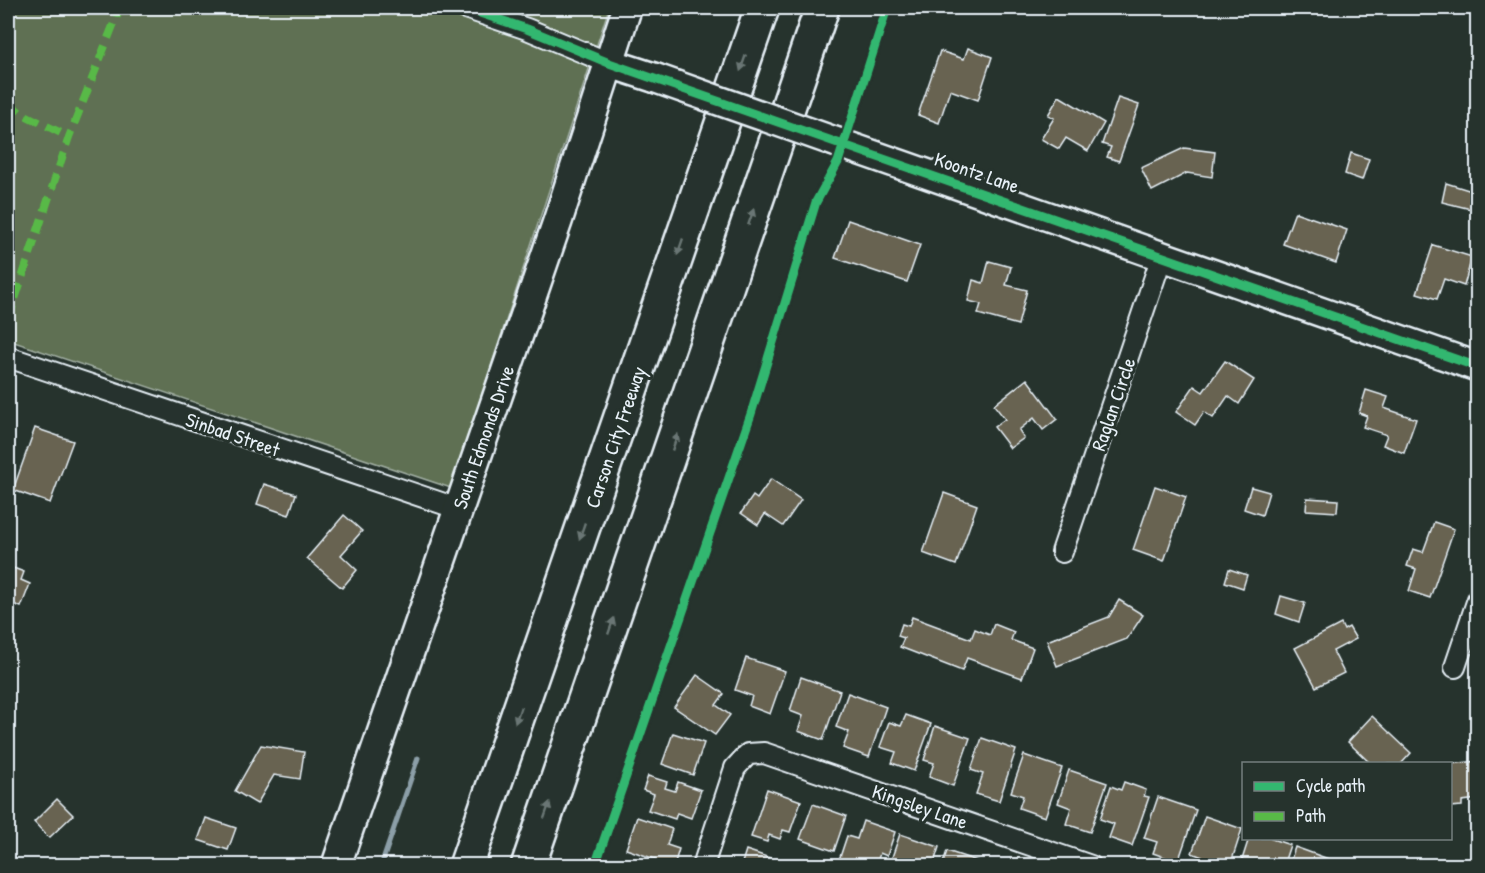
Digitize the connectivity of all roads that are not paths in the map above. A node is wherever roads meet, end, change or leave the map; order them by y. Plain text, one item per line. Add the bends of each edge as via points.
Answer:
1 (465, 8) edge
2 (627, 8) edge
3 (762, 8) edge
4 (822, 8) edge
5 (609, 63) junction
6 (1162, 256) junction
7 (8, 357) edge
8 (1478, 367) edge
9 (459, 509) junction
10 (1062, 552) dead end
11 (1478, 599) edge
12 (1455, 667) dead end
13 (336, 866) edge
14 (466, 866) edge
15 (528, 866) edge
16 (703, 866) edge
17 (1091, 866) edge

1 - 5 street, Koontz Lane
2 - 5 street, South Edmonds Drive
3 -> 14 highway, Carson City Freeway
15 -> 4 highway
5 - 6 street, Koontz Lane, bridge
5 - 9 street, South Edmonds Drive
6 - 8 street, Koontz Lane
6 - 10 street, Raglan Circle
7 - 9 street, Sinbad Street
9 - 13 street, South Edmonds Drive
11 - 12 street
16 - 17 street, Kingsley Lane via 735,768 748,754 764,753

